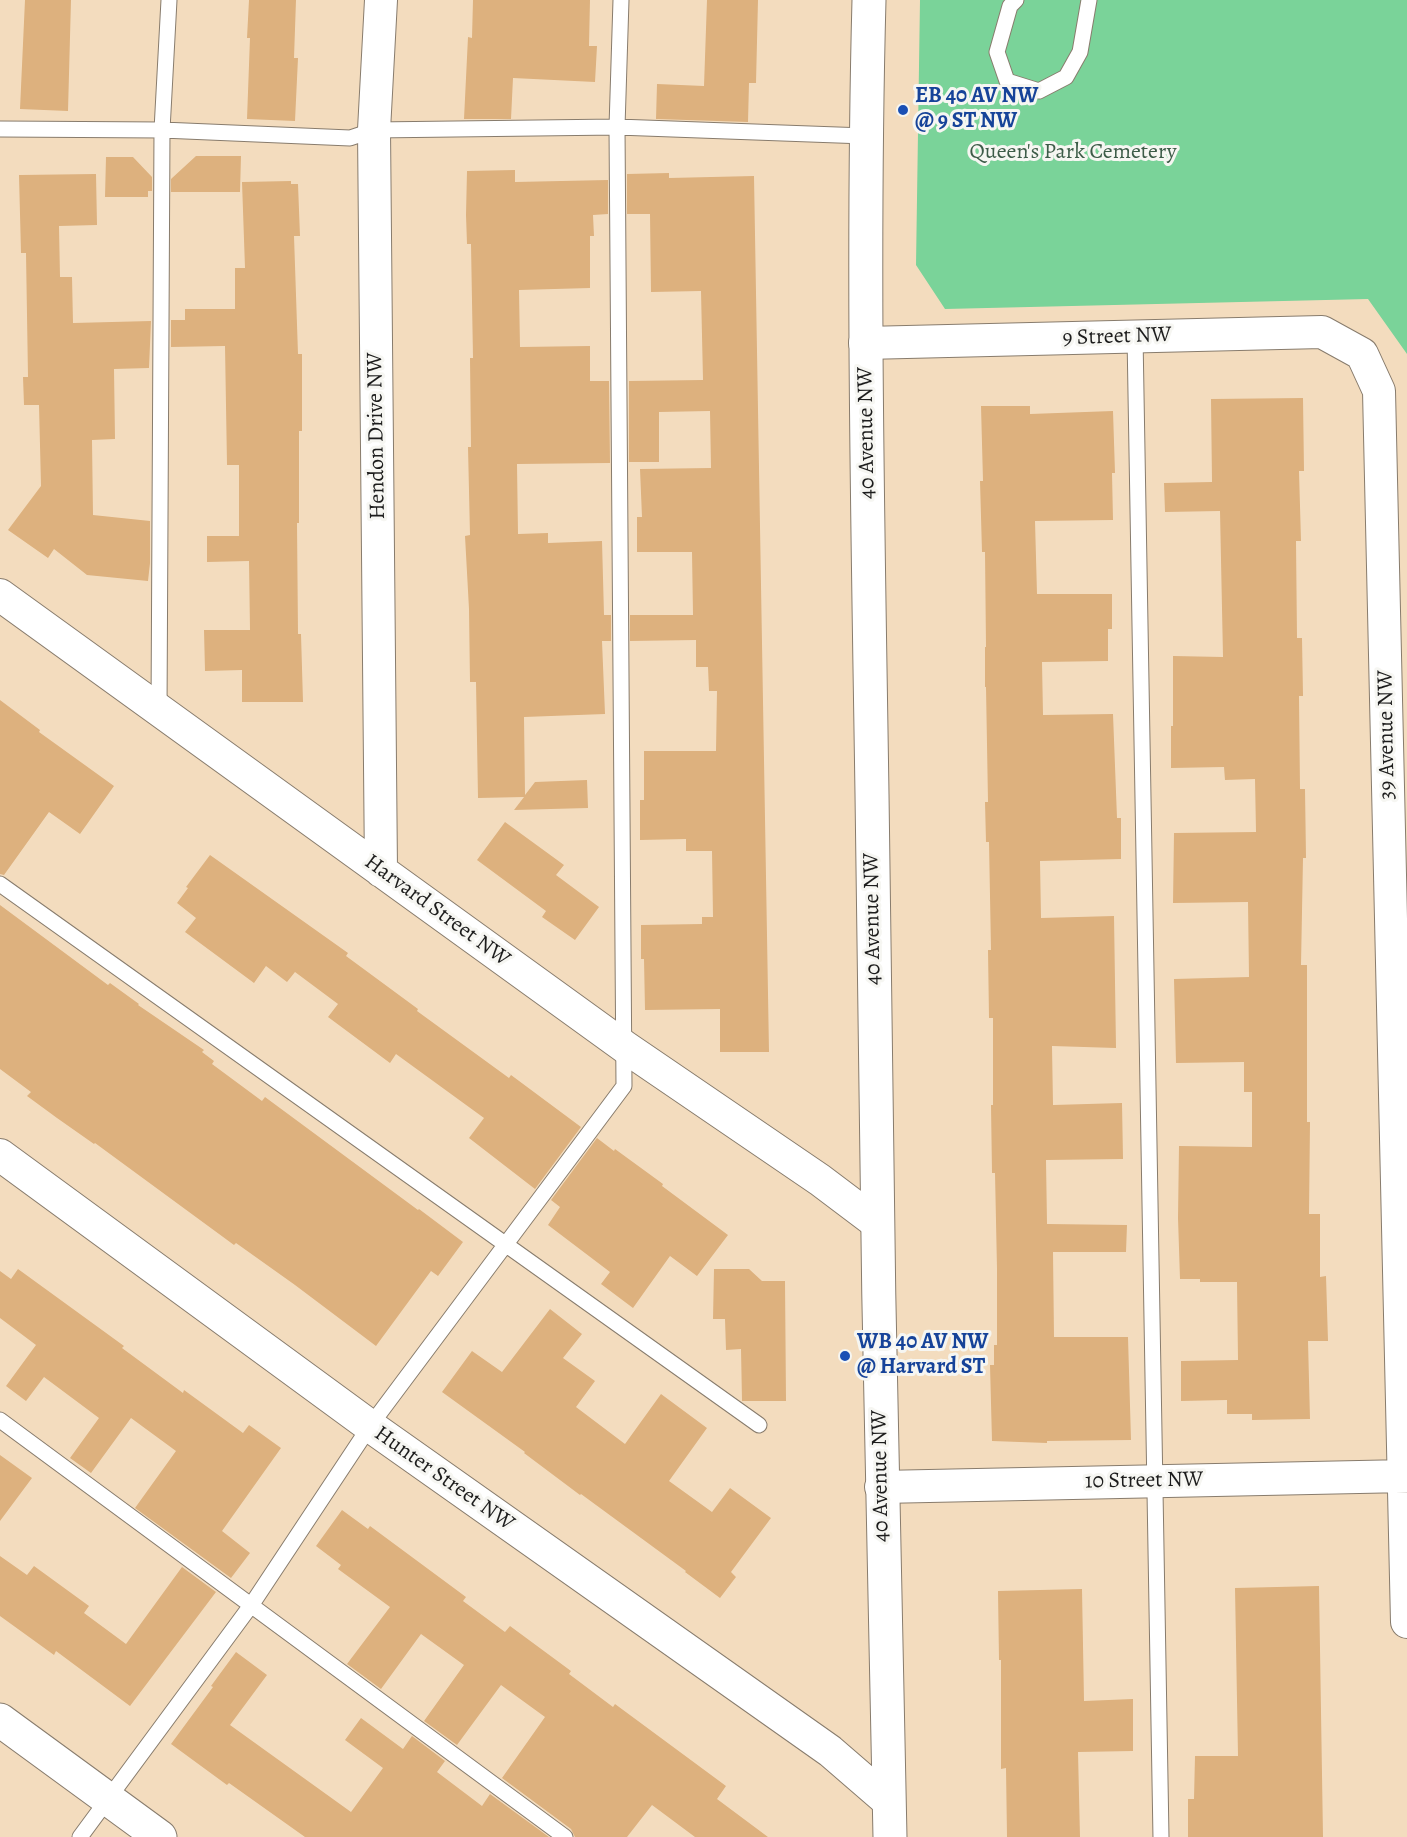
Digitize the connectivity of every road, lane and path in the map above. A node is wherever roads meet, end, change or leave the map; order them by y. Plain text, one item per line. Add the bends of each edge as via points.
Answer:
1 (169, 0) edge
2 (381, 0) edge
3 (621, 0) edge
4 (869, 0) edge
5 (1016, 0) edge
6 (1089, 0) edge
7 (617, 127) junction
8 (0, 129) edge
9 (162, 130) junction
10 (374, 130) junction
11 (865, 136) junction
12 (1135, 336) junction
13 (866, 343) junction
14 (1362, 354) joint
15 (0, 595) edge
16 (159, 711) junction
17 (381, 872) junction
18 (0, 884) edge
19 (625, 1047) junction
20 (0, 1155) edge
21 (878, 1223) junction
22 (506, 1245) junction
23 (0, 1420) edge
24 (759, 1425) dead end
25 (370, 1426) junction
26 (1405, 1476) edge
27 (1155, 1481) junction
28 (881, 1487) junction
29 (252, 1604) junction
30 (1407, 1622) edge
31 (0, 1720) edge
32 (107, 1799) junction
33 (889, 1802) junction
34 (80, 1837) edge
35 (160, 1837) edge
36 (565, 1837) edge
37 (890, 1837) edge
38 (1161, 1837) edge

1 - 9 lane
2 - 10 street, Hendon Drive NW
3 - 7 lane
4 - 11 street, 40 Avenue NW
5 - 6 lane via 1010,6 997,52 1007,81 1039,91 1066,77 1080,52
7 - 10 lane
7 - 11 lane
7 - 19 lane
8 - 9 lane
9 - 10 lane via 350,138
9 - 16 lane
10 - 17 street, Hendon Drive NW
11 - 13 street, 40 Avenue NW
12 - 13 street, 9 Street NW
12 - 14 street, 9 Street NW via 1323,332
12 - 27 lane
13 - 21 street, 40 Avenue NW
14 - 26 street, 39 Avenue NW via 1379,391
15 - 16 street, Harvard Street NW
16 - 17 street, Harvard Street NW
17 - 19 street, Harvard Street NW
18 - 22 lane
19 - 21 street, Harvard Street NW
19 - 22 lane via 624,1086
20 - 25 street, Hunter Street NW
21 - 28 street, 40 Avenue NW
22 - 24 lane
22 - 25 lane
23 - 29 lane
25 - 29 lane
25 - 33 street, Hunter Street NW via 830,1751
26 - 27 street, 10 Street NW
26 - 30 street, 39 Avenue NW
27 - 28 street, 10 Street NW
27 - 38 lane
28 - 33 street, 40 Avenue NW
29 - 32 lane
29 - 36 lane
31 - 32 street
32 - 34 lane
32 - 35 street
33 - 37 street, 40 Avenue NW

